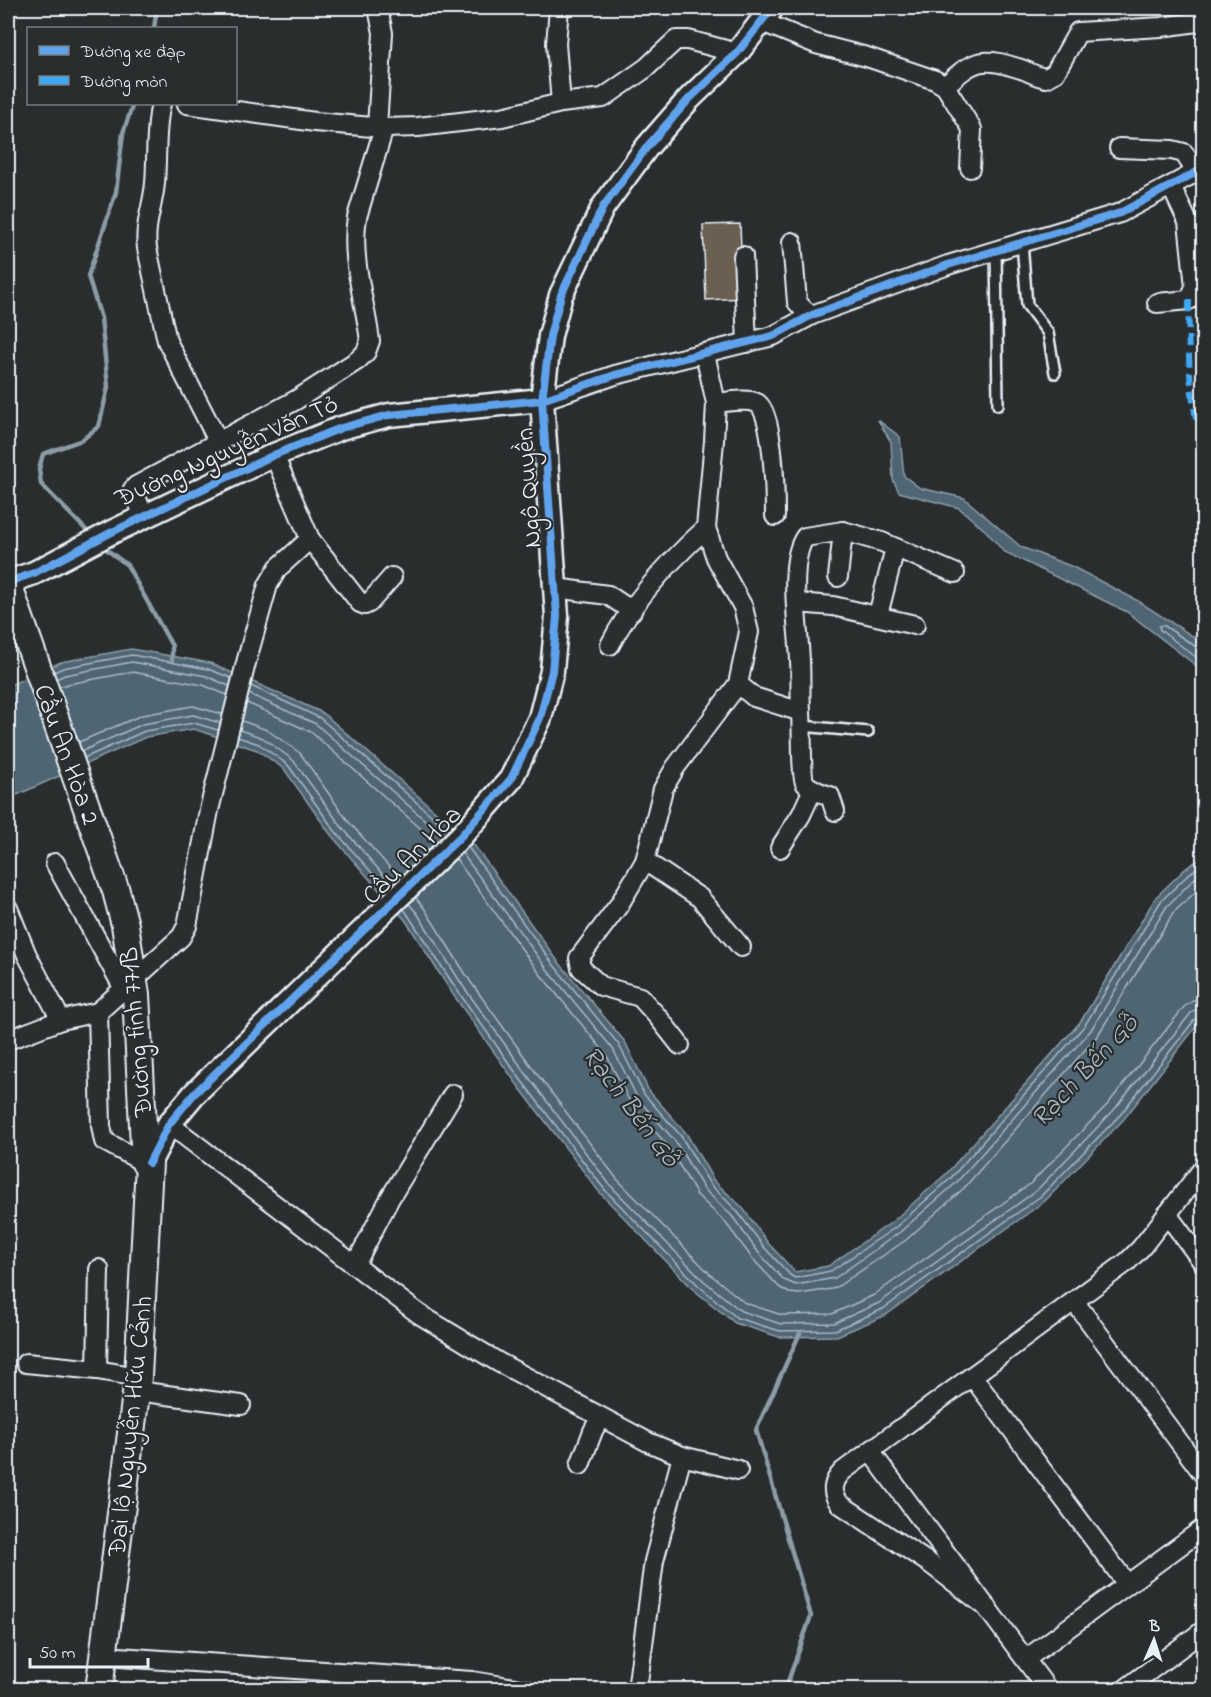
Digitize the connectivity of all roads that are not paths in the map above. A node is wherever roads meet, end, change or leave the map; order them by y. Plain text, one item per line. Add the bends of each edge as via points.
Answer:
1 (378, 8) edge
2 (558, 8) edge
3 (767, 15) edge
4 (1203, 21) edge
5 (737, 52) junction
6 (945, 86) junction
7 (561, 103) junction
8 (161, 105) edge
9 (195, 105) edge
10 (381, 128) junction
11 (1119, 148) dead end
12 (970, 168) dead end
13 (1200, 170) edge
14 (1171, 186) junction
15 (792, 242) dead end
16 (1022, 243) junction
17 (996, 250) junction
18 (743, 256) dead end
19 (1157, 303) dead end
20 (812, 315) junction
21 (747, 343) junction
22 (705, 354) junction
23 (1055, 373) dead end
24 (542, 400) junction
25 (716, 403) junction
26 (998, 405) dead end
27 (218, 441) junction
28 (274, 455) junction
29 (775, 516) dead end
30 (144, 517) junction
31 (706, 528) junction
32 (843, 531) junction
33 (310, 539) junction
34 (895, 548) junction
35 (954, 573) dead end
36 (392, 577) dead end
37 (838, 577) dead end
38 (8, 583) edge
39 (555, 588) junction
40 (797, 603) junction
41 (632, 611) junction
42 (878, 615) junction
43 (915, 624) dead end
44 (610, 645) dead end
45 (738, 684) junction
46 (801, 719) junction
47 (868, 732) dead end
48 (511, 779) joint
49 (813, 789) junction
50 (835, 811) dead end
51 (780, 848) dead end
52 (645, 861) junction
53 (55, 863) dead end
54 (116, 891) joint
55 (8, 908) edge
56 (741, 947) dead end
57 (129, 985) junction
58 (98, 1012) junction
59 (61, 1020) junction
60 (8, 1040) edge
61 (680, 1045) dead end
62 (453, 1094) dead end
63 (169, 1124) junction
64 (147, 1163) junction
65 (1203, 1167) edge
66 (1167, 1214) junction
67 (1203, 1264) edge
68 (355, 1265) junction
69 (99, 1269) dead end
70 (1074, 1301) junction
71 (26, 1363) dead end
72 (97, 1370) junction
73 (972, 1376) junction
74 (137, 1384) junction
75 (241, 1405) dead end
76 (600, 1418) junction
77 (870, 1451) junction
78 (682, 1456) junction
79 (580, 1465) dead end
80 (738, 1470) dead end
81 (1203, 1475) edge
82 (1203, 1528) edge
83 (1127, 1584) junction
84 (988, 1608) junction
85 (1203, 1630) edge
86 (104, 1656) junction
87 (1026, 1659) junction
88 (99, 1689) edge
89 (527, 1689) edge
90 (637, 1689) edge
91 (1048, 1689) edge
92 (1124, 1689) edge

1 - 10 street via 383,33
2 - 7 street via 556,44
3 - 5 street, Ngô Quyền
3 - 6 street via 816,44 867,57
4 - 6 street via 1078,32 1055,73 1046,78 986,61 973,63
5 - 7 street via 676,40 646,68 603,98
5 - 24 street, Ngô Quyền via 647,147 603,207 561,295 550,336
6 - 12 street via 972,129
7 - 10 street via 502,117
8 - 27 street via 147,248 167,341
9 - 10 street
10 - 27 street via 355,232 370,341 366,352 296,400
11 - 13 street via 1184,153
13 - 14 street
14 - 16 street via 1120,213
14 - 19 street via 1188,222 1196,287 1189,300
15 - 20 street via 798,302
16 - 17 street
16 - 23 lane via 1028,305 1048,333
17 - 20 street
17 - 26 lane
18 - 21 street
20 - 21 street via 773,336
21 - 22 street
22 - 24 street via 615,375
22 - 25 street
24 - 28 street, Đường Nguyễn Văn Tỏ via 374,418
24 - 39 street, Ngô Quyền
25 - 29 street via 756,402 761,406 774,460
25 - 31 street
27 - 30 street via 133,489
28 - 30 street, Đường Nguyễn Văn Tỏ
28 - 33 street
30 - 38 street, Đường Nguyễn Văn Tỏ
31 - 41 street via 675,556
31 - 45 street via 716,558 747,617 749,632
32 - 34 street
32 - 37 street
32 - 40 street via 805,537 799,546
33 - 36 street via 360,603 369,603
33 - 57 street via 278,568 268,585 209,810 187,926 181,937
34 - 35 street
34 - 42 street
38 - 54 main road, Cầu An Hòa 2
39 - 41 street via 608,595
39 - 48 street, Ngô Quyền via 557,616 552,671 540,718
40 - 42 street
40 - 46 street
41 - 44 street
42 - 43 street
45 - 46 street via 754,697
45 - 52 street via 663,789
46 - 47 lane
46 - 49 street via 802,778
48 - 63 street, Cầu An Hòa via 461,836 194,1094
49 - 50 street via 830,796
49 - 51 street
52 - 56 street via 700,898
52 - 61 street via 619,905 579,958 579,964 601,986 640,998
53 - 57 street
54 - 57 main road, Đường tỉnh 771B via 125,925
55 - 59 street
57 - 58 street
57 - 64 main road, Đường tỉnh 771B via 139,1032
58 - 59 street
58 - 64 street via 104,1141
59 - 60 street
62 - 68 street
63 - 64 street, Đường tỉnh 771B
63 - 68 street
64 - 74 main road, Đại lộ Nguyễn Hữu Cảnh
65 - 66 street
66 - 67 street
66 - 70 street via 1135,1255
68 - 76 street via 419,1314
69 - 72 street
70 - 73 street
70 - 81 street
71 - 72 street
72 - 74 street
73 - 77 street
73 - 83 street
74 - 75 street
74 - 86 main road, Đại lộ Nguyễn Hữu Cảnh
76 - 78 street
76 - 79 street
77 - 84 street
77 - 84 street via 835,1480 833,1493 837,1501
78 - 80 street
78 - 90 street via 654,1561
82 - 83 street
83 - 87 street
84 - 87 street
85 - 92 street
86 - 88 main road, Đại lộ Nguyễn Hữu Cảnh
86 - 89 street via 472,1681
87 - 91 street

